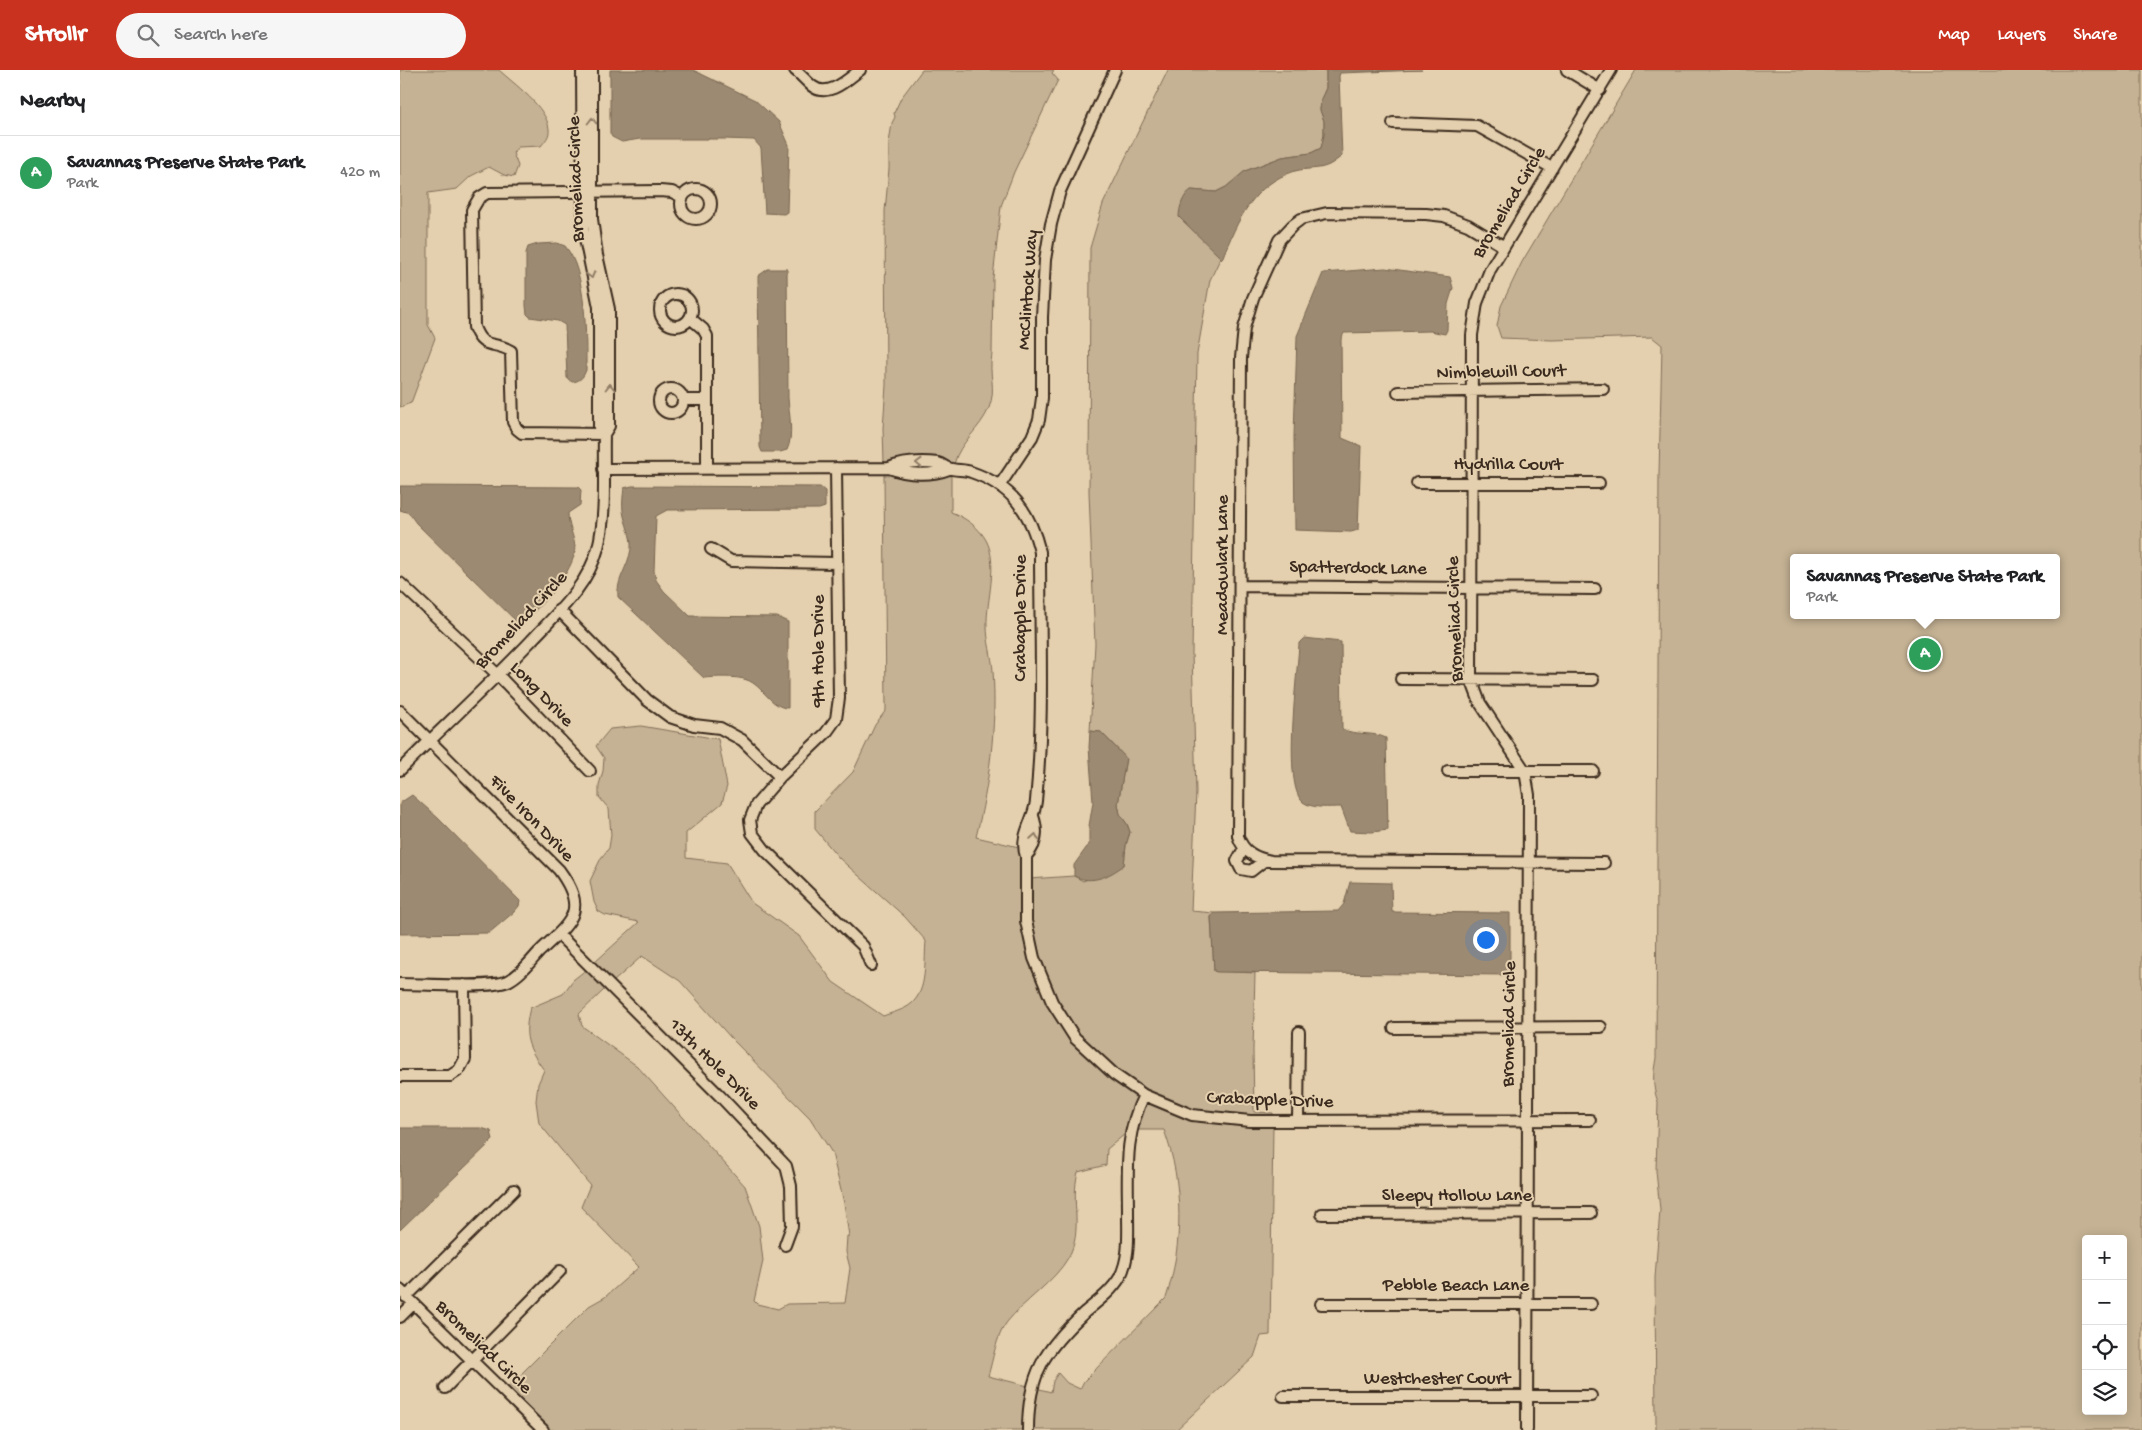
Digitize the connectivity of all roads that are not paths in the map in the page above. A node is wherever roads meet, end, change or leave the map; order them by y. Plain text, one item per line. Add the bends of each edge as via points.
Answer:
1 (582, 70) edge
2 (592, 70) edge
3 (795, 70) edge
4 (860, 70) edge
5 (1115, 70) edge
6 (1568, 70) edge
7 (1611, 70) edge
8 (1600, 90) junction
9 (1393, 123) dead end
10 (1552, 168) junction
11 (581, 193) junction
12 (593, 193) junction
13 (682, 197) dead end
14 (1504, 246) junction
15 (690, 318) dead end
16 (1604, 389) dead end
17 (1471, 391) junction
18 (1398, 392) dead end
19 (683, 400) dead end
20 (707, 400) junction
21 (604, 434) junction
22 (603, 468) junction
23 (706, 468) junction
24 (836, 468) junction
25 (1472, 482) junction
26 (1417, 483) dead end
27 (1599, 483) dead end
28 (1000, 485) junction
29 (711, 549) dead end
30 (836, 563) junction
31 (400, 582) edge
32 (1241, 586) junction
33 (1471, 588) junction
34 (1595, 589) dead end
35 (559, 610) junction
36 (498, 675) junction
37 (1401, 679) dead end
38 (1471, 679) junction
39 (1593, 680) dead end
40 (400, 712) edge
41 (430, 741) junction
42 (400, 770) edge
43 (1448, 770) dead end
44 (590, 771) dead end
45 (1524, 771) junction
46 (1593, 771) dead end
47 (780, 777) junction
48 (1244, 848) junction
49 (1265, 860) junction
50 (1530, 862) junction
51 (1604, 863) dead end
52 (558, 934) junction
53 (871, 965) dead end
54 (400, 984) edge
55 (464, 985) junction
56 (1527, 1027) junction
57 (1601, 1027) dead end
58 (1394, 1028) dead end
59 (1299, 1032) dead end
60 (400, 1076) edge
61 (1144, 1095) junction
62 (1526, 1119) junction
63 (1590, 1120) dead end
64 (1298, 1121) junction
65 (514, 1190) dead end
66 (1592, 1213) dead end
67 (1322, 1214) dead end
68 (1528, 1214) junction
69 (785, 1245) dead end
70 (560, 1271) dead end
71 (407, 1297) edge
72 (1321, 1304) dead end
73 (1526, 1304) junction
74 (1591, 1304) dead end
75 (400, 1317) edge
76 (470, 1361) junction
77 (445, 1388) dead end
78 (1283, 1396) dead end
79 (1526, 1396) junction
80 (1591, 1396) dead end
81 (543, 1430) edge
82 (1028, 1430) edge
83 (1527, 1430) edge

1 - 11 street, Bromeliad Circle
12 -> 2 street, Bromeliad Circle
3 - 4 street via 813,88 827,90 838,87
5 - 28 street, McClintock Way via 1058,199 1045,260 1039,420 1032,437
6 - 8 street
7 - 8 street, Bromeliad Circle
8 - 10 street, Bromeliad Circle
9 - 10 street via 1477,126
10 - 14 street, Bromeliad Circle
11 - 12 street
11 -> 21 street, Bromeliad Circle via 584,238 599,307 599,426
11 - 21 street via 487,193 479,198 472,210 474,327 478,339 511,351 513,422 516,429 522,433
12 - 13 street via 672,192
21 -> 12 street, Bromeliad Circle via 609,426 610,323 608,299 592,230
14 - 17 street, Bromeliad Circle via 1485,280 1476,309
14 - 32 street, Meadowlark Lane via 1468,225 1444,216 1426,214 1318,214 1300,219 1280,240 1253,298 1242,343
15 - 20 street via 703,328 707,336
16 - 17 street, Nimblewill Court
17 - 18 street, Nimblewill Court
17 - 25 street, Bromeliad Circle
19 - 20 street
20 - 23 street
21 - 22 street, Bromeliad Circle
22 - 23 street, Crabapple Drive
22 - 35 street, Bromeliad Circle via 598,548 584,579
23 - 24 street, Crabapple Drive
24 - 28 street, Crabapple Drive via 889,468 902,473 938,473 950,469 970,471
24 - 30 street, 9th Hole Drive
25 - 26 street, Hydrilla Court
25 - 27 street, Hydrilla Court
25 - 33 street, Bromeliad Circle
28 - 61 street, Crabapple Drive via 1021,506 1034,529 1040,552 1039,754 1033,816 1024,848 1026,921 1034,958 1052,1002 1075,1038 1115,1075
29 - 30 street via 731,561
30 - 47 street, 9th Hole Drive via 839,698 836,719 826,733
31 - 36 street, Long Drive
32 - 33 street, Spatterdock Lane
32 - 48 street, Meadowlark Lane via 1237,823 1238,836
33 - 34 street, Spatterdock Lane
33 - 38 street, Bromeliad Circle
35 - 36 street, Bromeliad Circle
35 - 47 street via 647,700 670,717 720,728 742,740
36 - 41 street, Bromeliad Circle
36 - 44 street, Long Drive
37 - 38 street
38 - 39 street
38 - 45 street, Bromeliad Circle via 1480,703
40 - 41 street, Five Iron Drive
41 - 42 street, Bromeliad Circle
41 - 52 street, Five Iron Drive via 559,870 571,887 575,902 573,916
43 - 45 street
45 - 46 street
45 - 50 street, Bromeliad Circle via 1529,795
47 - 53 street, 9th Hole Drive via 756,806 750,820 752,833 765,850 863,946
48 - 49 street
48 - 49 street via 1237,858 1241,869 1251,871
49 - 50 street
50 - 51 street
50 - 56 street, Bromeliad Circle
52 - 55 street, Five Iron Drive via 508,981
52 - 69 street, 13th Hole Drive via 786,1166 791,1186 792,1226
54 - 55 street, Five Iron Drive
55 - 60 street via 465,1059 459,1070 450,1076
56 - 57 street
56 - 58 street
56 - 62 street, Bromeliad Circle
59 - 64 street
61 - 64 street, Crabapple Drive via 1192,1115 1250,1121
61 - 82 street via 1130,1130 1129,1252 1120,1277 1044,1357 1031,1391
62 - 63 street, Crabapple Drive
62 - 64 street, Crabapple Drive
62 - 68 street, Bromeliad Circle
65 - 71 street
66 - 68 street, Sleepy Hollow Lane
67 - 68 street, Sleepy Hollow Lane
68 - 73 street, Bromeliad Circle
70 - 76 street
71 - 75 street
71 - 76 street, Bromeliad Circle
72 - 73 street, Pebble Beach Lane
73 - 74 street, Pebble Beach Lane
73 - 79 street, Bromeliad Circle
76 - 77 street
76 - 81 street, Bromeliad Circle
78 - 79 street, Westchester Court
79 - 80 street, Westchester Court
79 - 83 street, Bromeliad Circle

